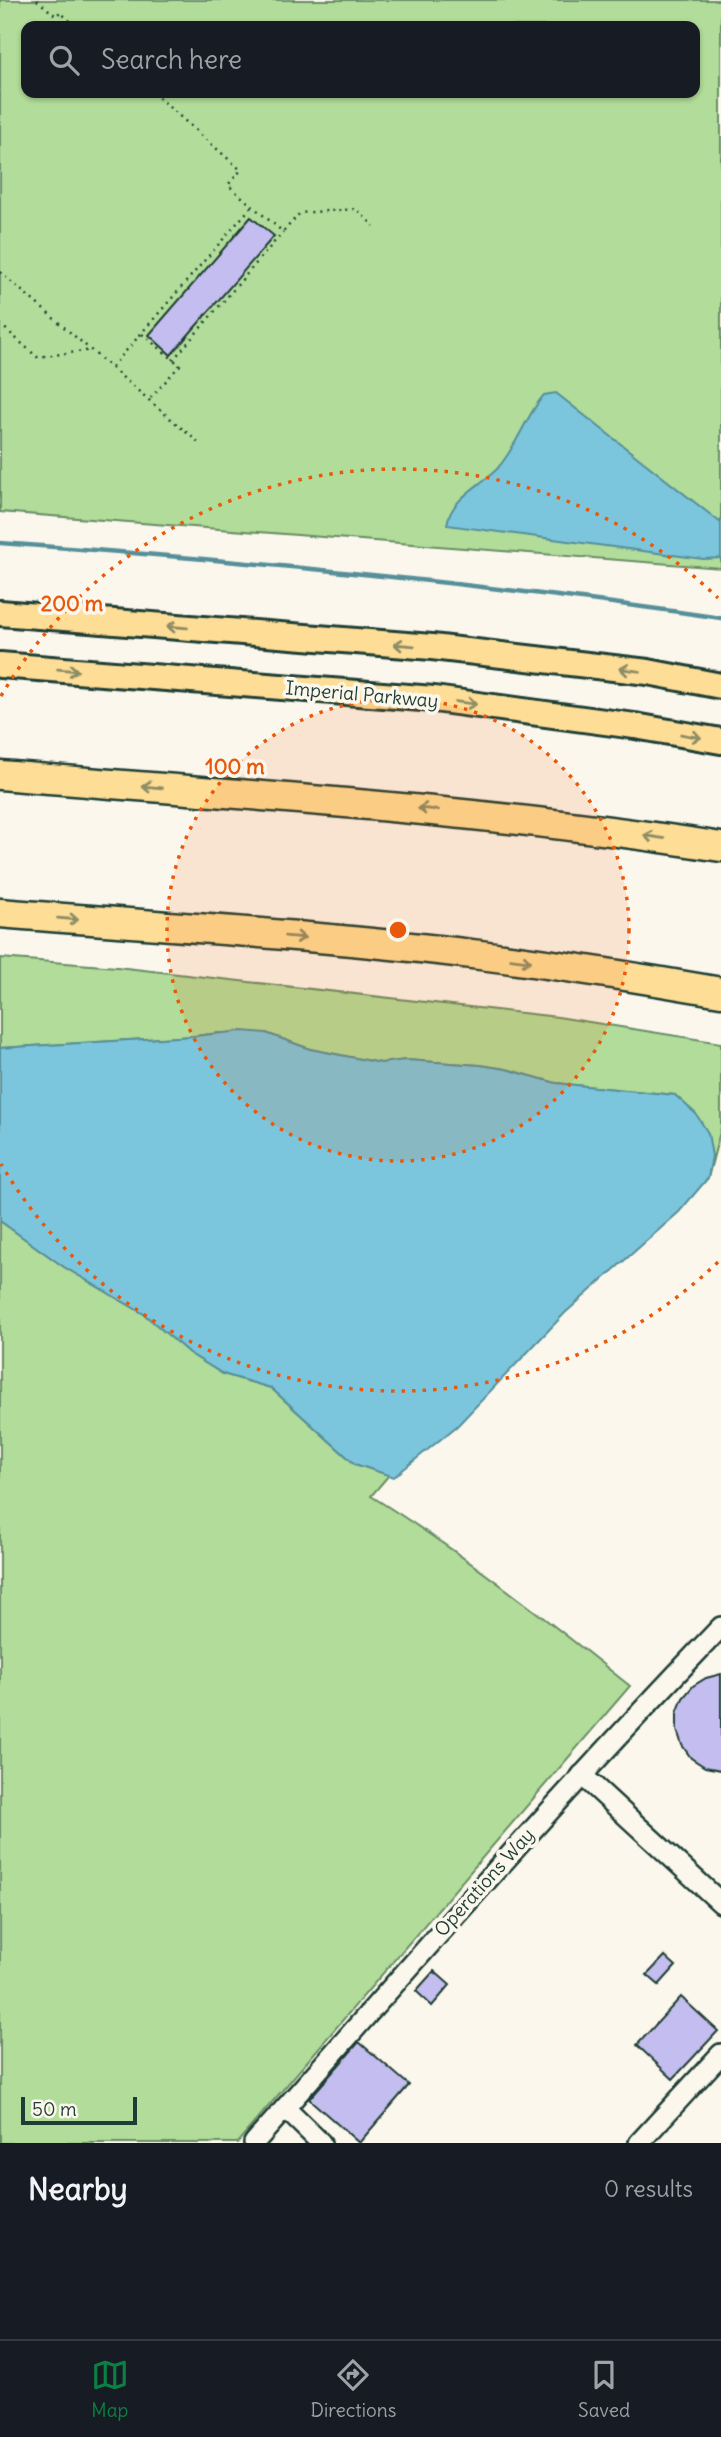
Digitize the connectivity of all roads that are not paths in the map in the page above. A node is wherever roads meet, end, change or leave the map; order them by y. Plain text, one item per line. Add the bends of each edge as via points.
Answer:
1 (0, 613) edge
2 (0, 665) edge
3 (721, 686) edge
4 (721, 741) edge
5 (0, 775) edge
6 (721, 847) edge
7 (0, 913) edge
8 (721, 992) edge
9 (721, 1627) edge
10 (582, 1775) junction
11 (721, 1903) edge
12 (721, 2054) edge
13 (285, 2108) junction
14 (254, 2143) edge
15 (321, 2143) edge
16 (639, 2143) edge

3 -> 1 main road via 648,672 432,647
2 -> 4 main road, Imperial Parkway via 434,699
6 -> 5 highway via 467,813
7 -> 8 highway via 478,954
9 - 10 lane, Operations Way
10 - 11 lane
10 - 13 lane, Operations Way
12 - 16 lane
13 - 14 lane, Operations Way
13 - 15 lane

